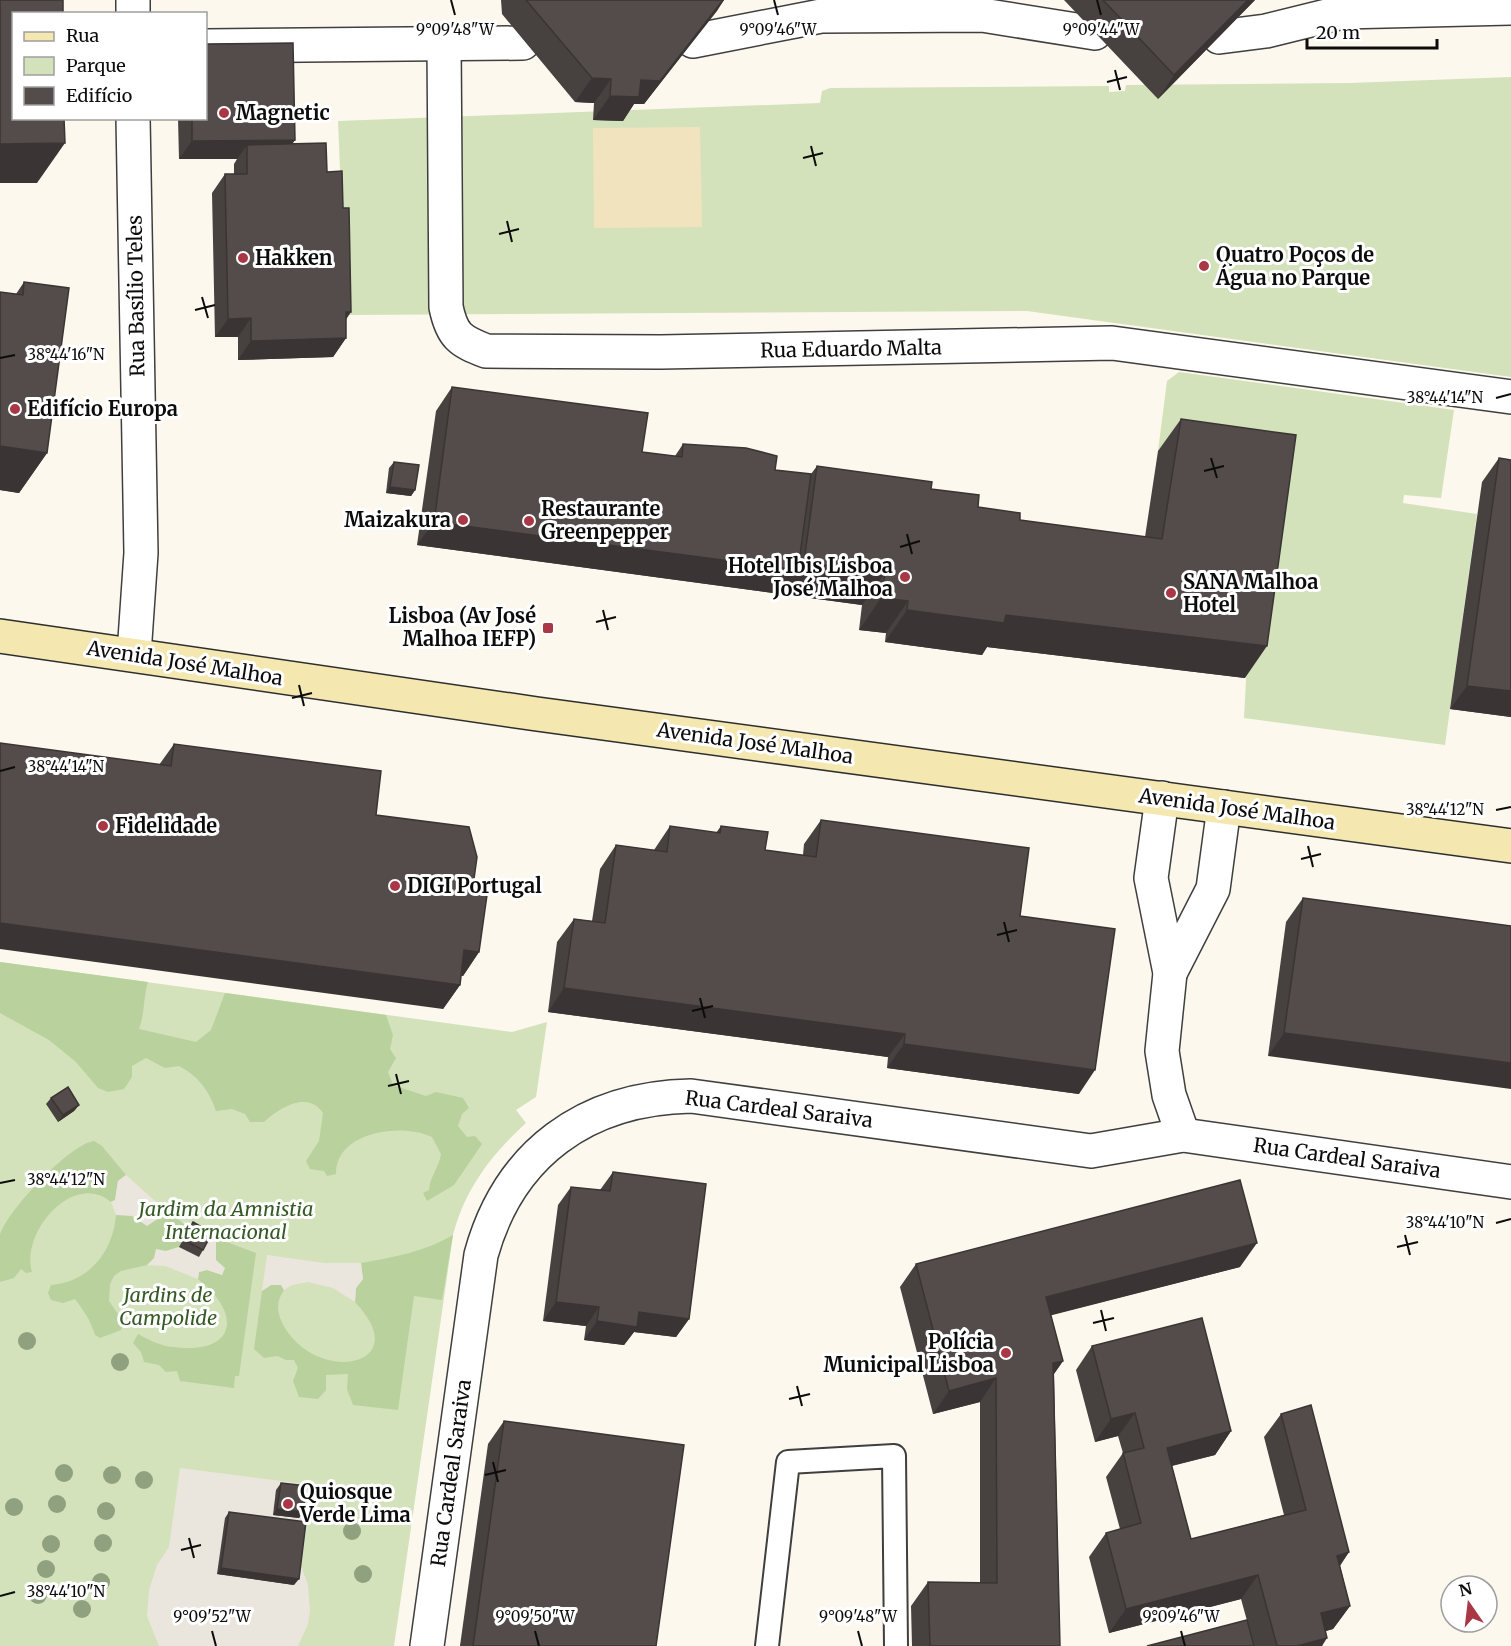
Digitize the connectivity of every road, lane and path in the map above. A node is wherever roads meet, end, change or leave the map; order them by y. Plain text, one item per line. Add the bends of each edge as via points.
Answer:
1 (1511, 8) edge
2 (1095, 33) dead end
3 (1219, 37) edge
4 (693, 41) edge
5 (523, 43) dead end
6 (207, 46) edge
7 (445, 58) junction
8 (133, 120) edge
9 (1511, 397) edge
10 (0, 636) edge
11 (134, 654) junction
12 (1162, 798) junction
13 (1224, 807) junction
14 (1511, 846) edge
15 (1170, 973) junction
16 (1183, 1135) junction
17 (1511, 1182) edge
18 (428, 1646) edge
19 (767, 1646) edge
20 (896, 1646) edge

1 - 3 street via 1343,12 1266,32
2 - 4 street via 982,15 821,16
5 - 7 street
6 - 7 street
7 - 9 street, Rua Eduardo Malta via 446,307 448,321 460,340 486,351 854,350 1112,343
8 - 11 street, Rua Basílio Teles via 141,553
10 - 11 street, Avenida José Malhoa
11 - 12 street, Avenida José Malhoa via 537,714
12 - 13 street, Avenida José Malhoa
12 - 15 street via 1151,878
13 - 14 street, Avenida José Malhoa
13 - 15 street via 1213,889
15 - 16 street via 1162,1051 1169,1095
16 - 17 street, Rua Cardeal Saraiva
16 - 18 street, Rua Cardeal Saraiva via 1091,1151 691,1096 633,1102 579,1123 541,1150 520,1173 489,1225 481,1255
19 - 20 lane via 788,1462 894,1456

